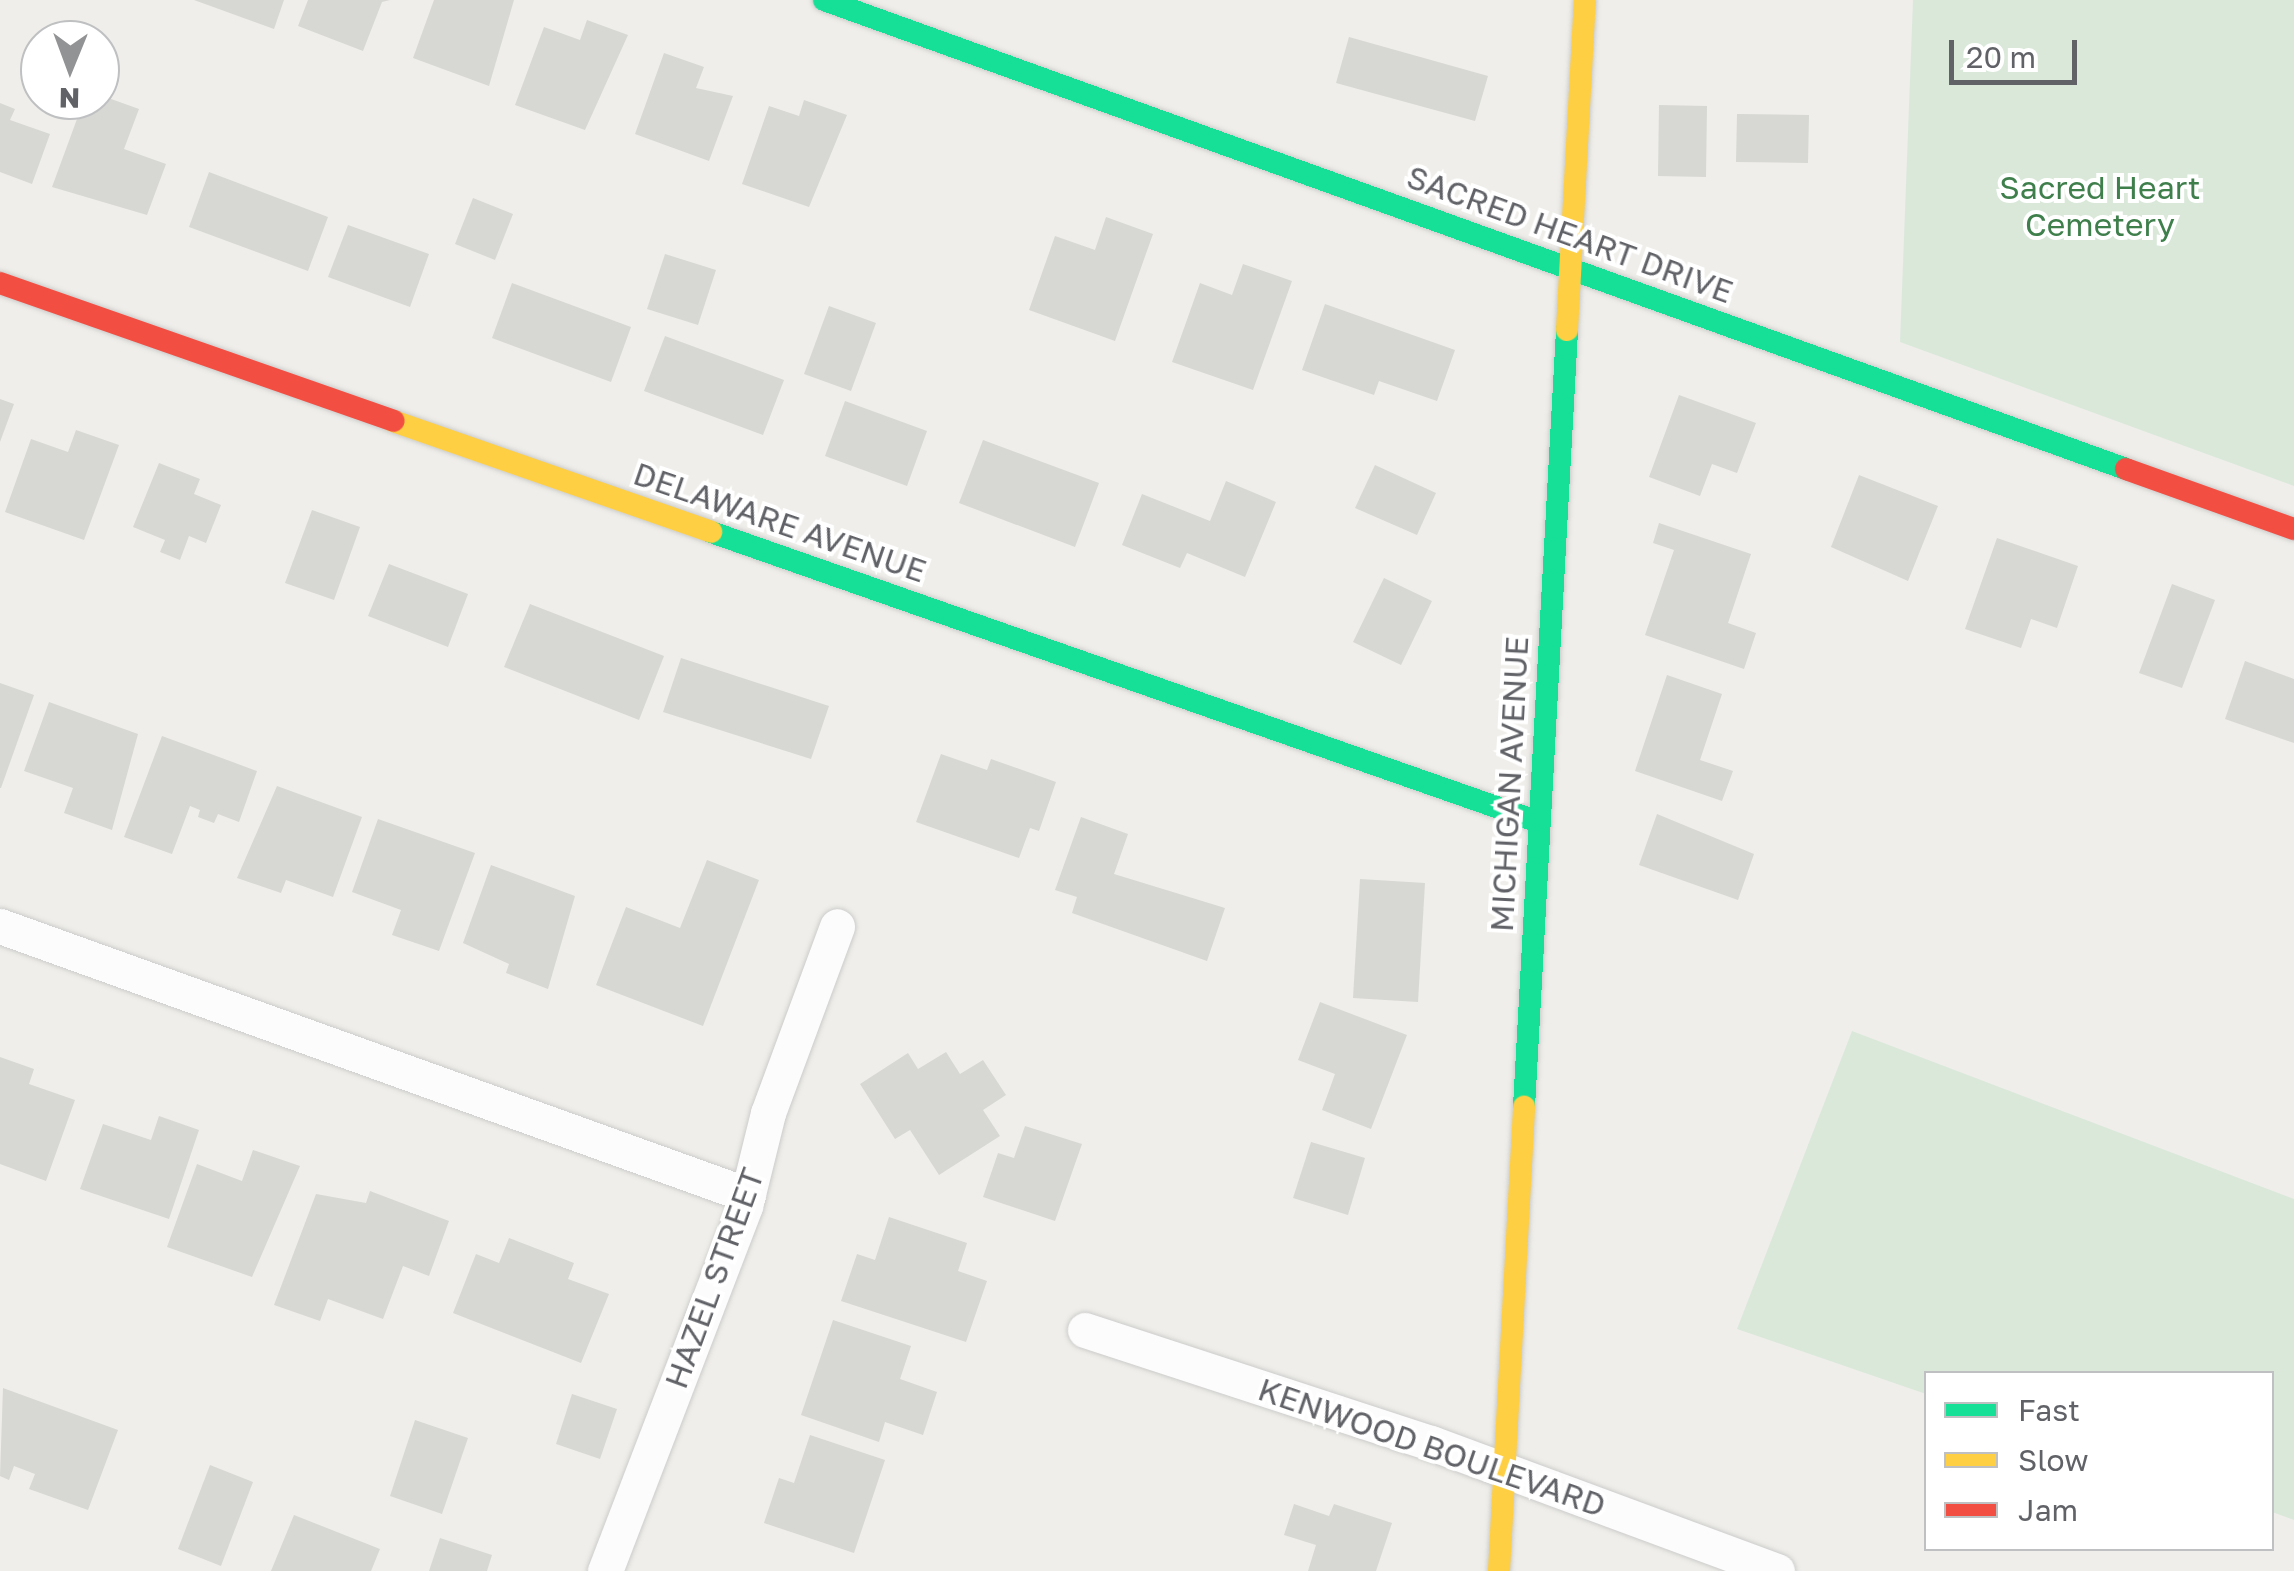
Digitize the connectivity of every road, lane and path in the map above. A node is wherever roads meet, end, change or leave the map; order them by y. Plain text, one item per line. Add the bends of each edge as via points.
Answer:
1 (824, 0) edge
2 (1585, 0) edge
3 (1572, 269) junction
4 (0, 283) edge
5 (2294, 529) edge
6 (1539, 822) junction
7 (0, 926) edge
8 (837, 926) dead end
9 (748, 1194) junction
10 (1085, 1330) dead end
11 (1505, 1471) junction
12 (605, 1571) edge
13 (1499, 1571) edge
14 (1777, 1571) edge

1 - 3 street, SACRED HEART DRIVE
2 - 3 street, MICHIGAN AVENUE
3 - 5 street, SACRED HEART DRIVE
3 - 6 street, MICHIGAN AVENUE
4 - 6 street, DELAWARE AVENUE
6 - 11 street, MICHIGAN AVENUE
7 - 9 street
8 - 9 street, HAZEL STREET via 768,1112
9 - 12 street, HAZEL STREET
10 - 11 street, KENWOOD BOULEVARD
11 - 13 street, MICHIGAN AVENUE
11 - 14 street, KENWOOD BOULEVARD

